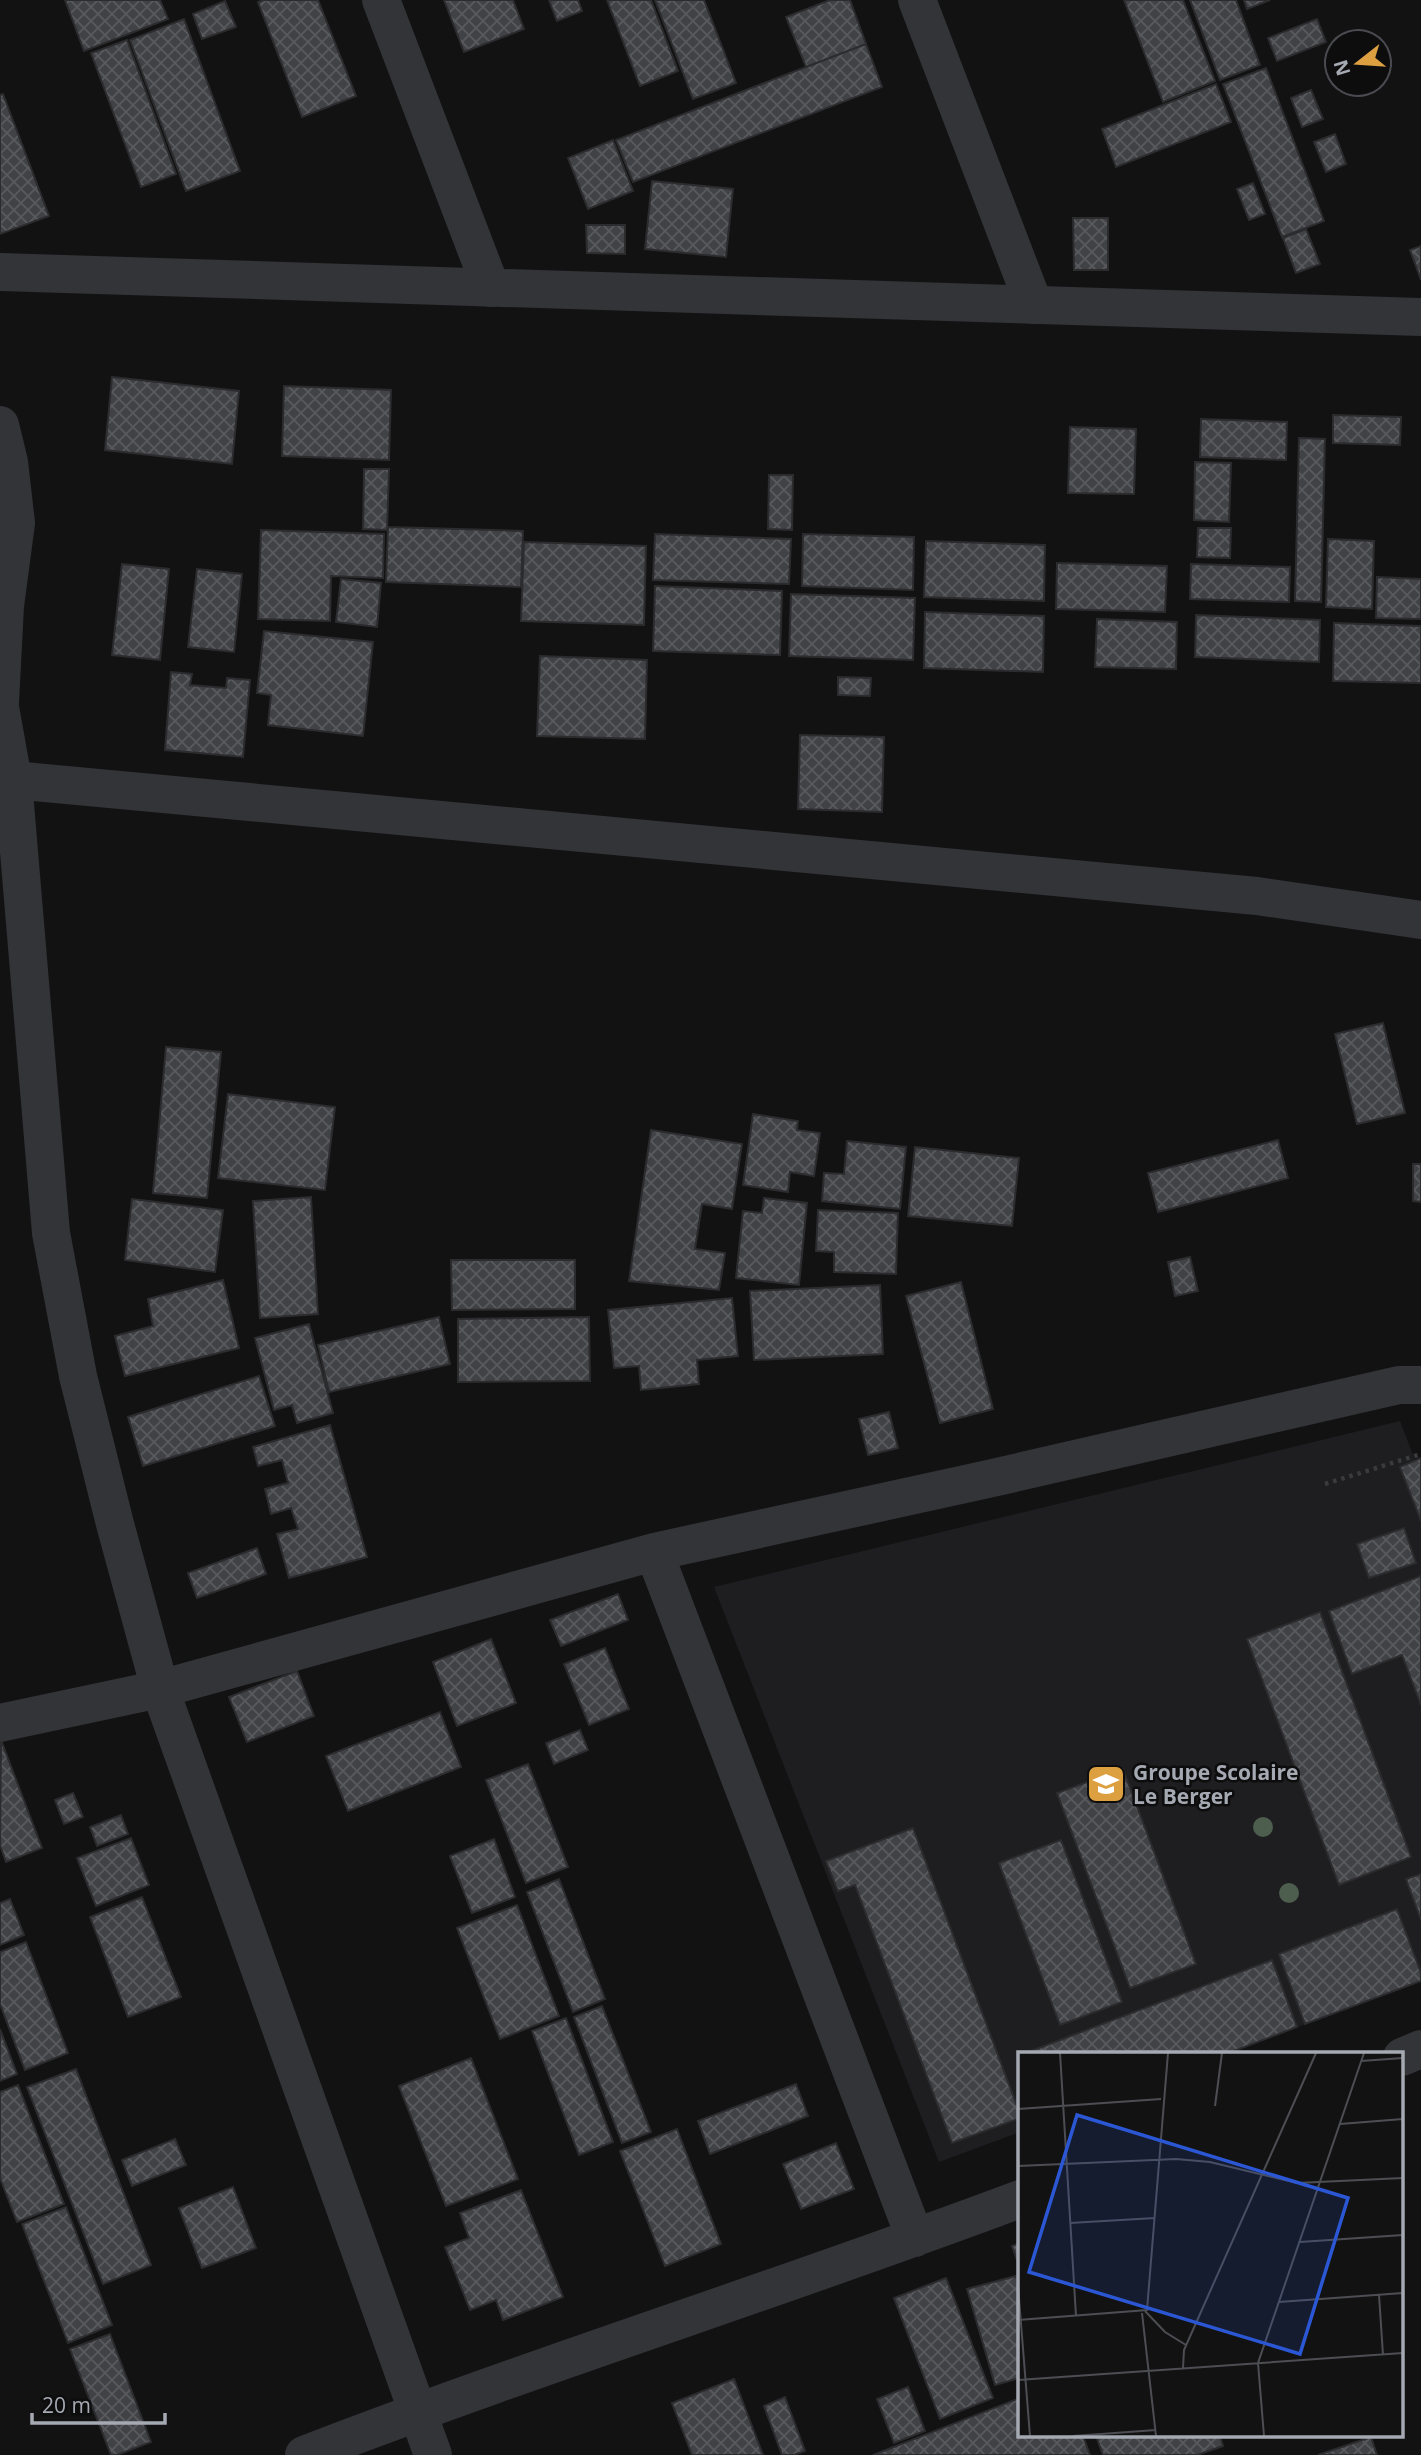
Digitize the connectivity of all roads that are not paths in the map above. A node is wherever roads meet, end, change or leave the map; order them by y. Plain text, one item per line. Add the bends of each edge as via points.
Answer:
1 (381, 0) edge
2 (917, 0) edge
3 (0, 272) edge
4 (491, 288) junction
5 (1034, 305) junction
6 (1421, 317) edge
7 (0, 425) edge
8 (0, 705) edge
9 (7, 777) edge
10 (1421, 920) edge
11 (1421, 1385) edge
12 (654, 1552) junction
13 (160, 1689) junction
14 (0, 1723) edge
15 (1421, 2049) edge
16 (1404, 2056) edge
17 (1018, 2200) edge
18 (915, 2238) junction
19 (416, 2412) junction
20 (304, 2455) edge
21 (433, 2455) edge

1 - 4 street
2 - 5 street
3 - 4 street
4 - 5 street
5 - 6 street
7 - 8 street via 16,523 5,606
8 - 9 street
9 - 10 street via 1256,896
9 - 13 street via 51,1233 78,1376
11 - 12 street via 1399,1385
12 - 13 street
12 - 18 street
13 - 14 street
13 - 19 street
15 - 16 street
17 - 18 street
18 - 19 street
19 - 20 street
19 - 21 street

